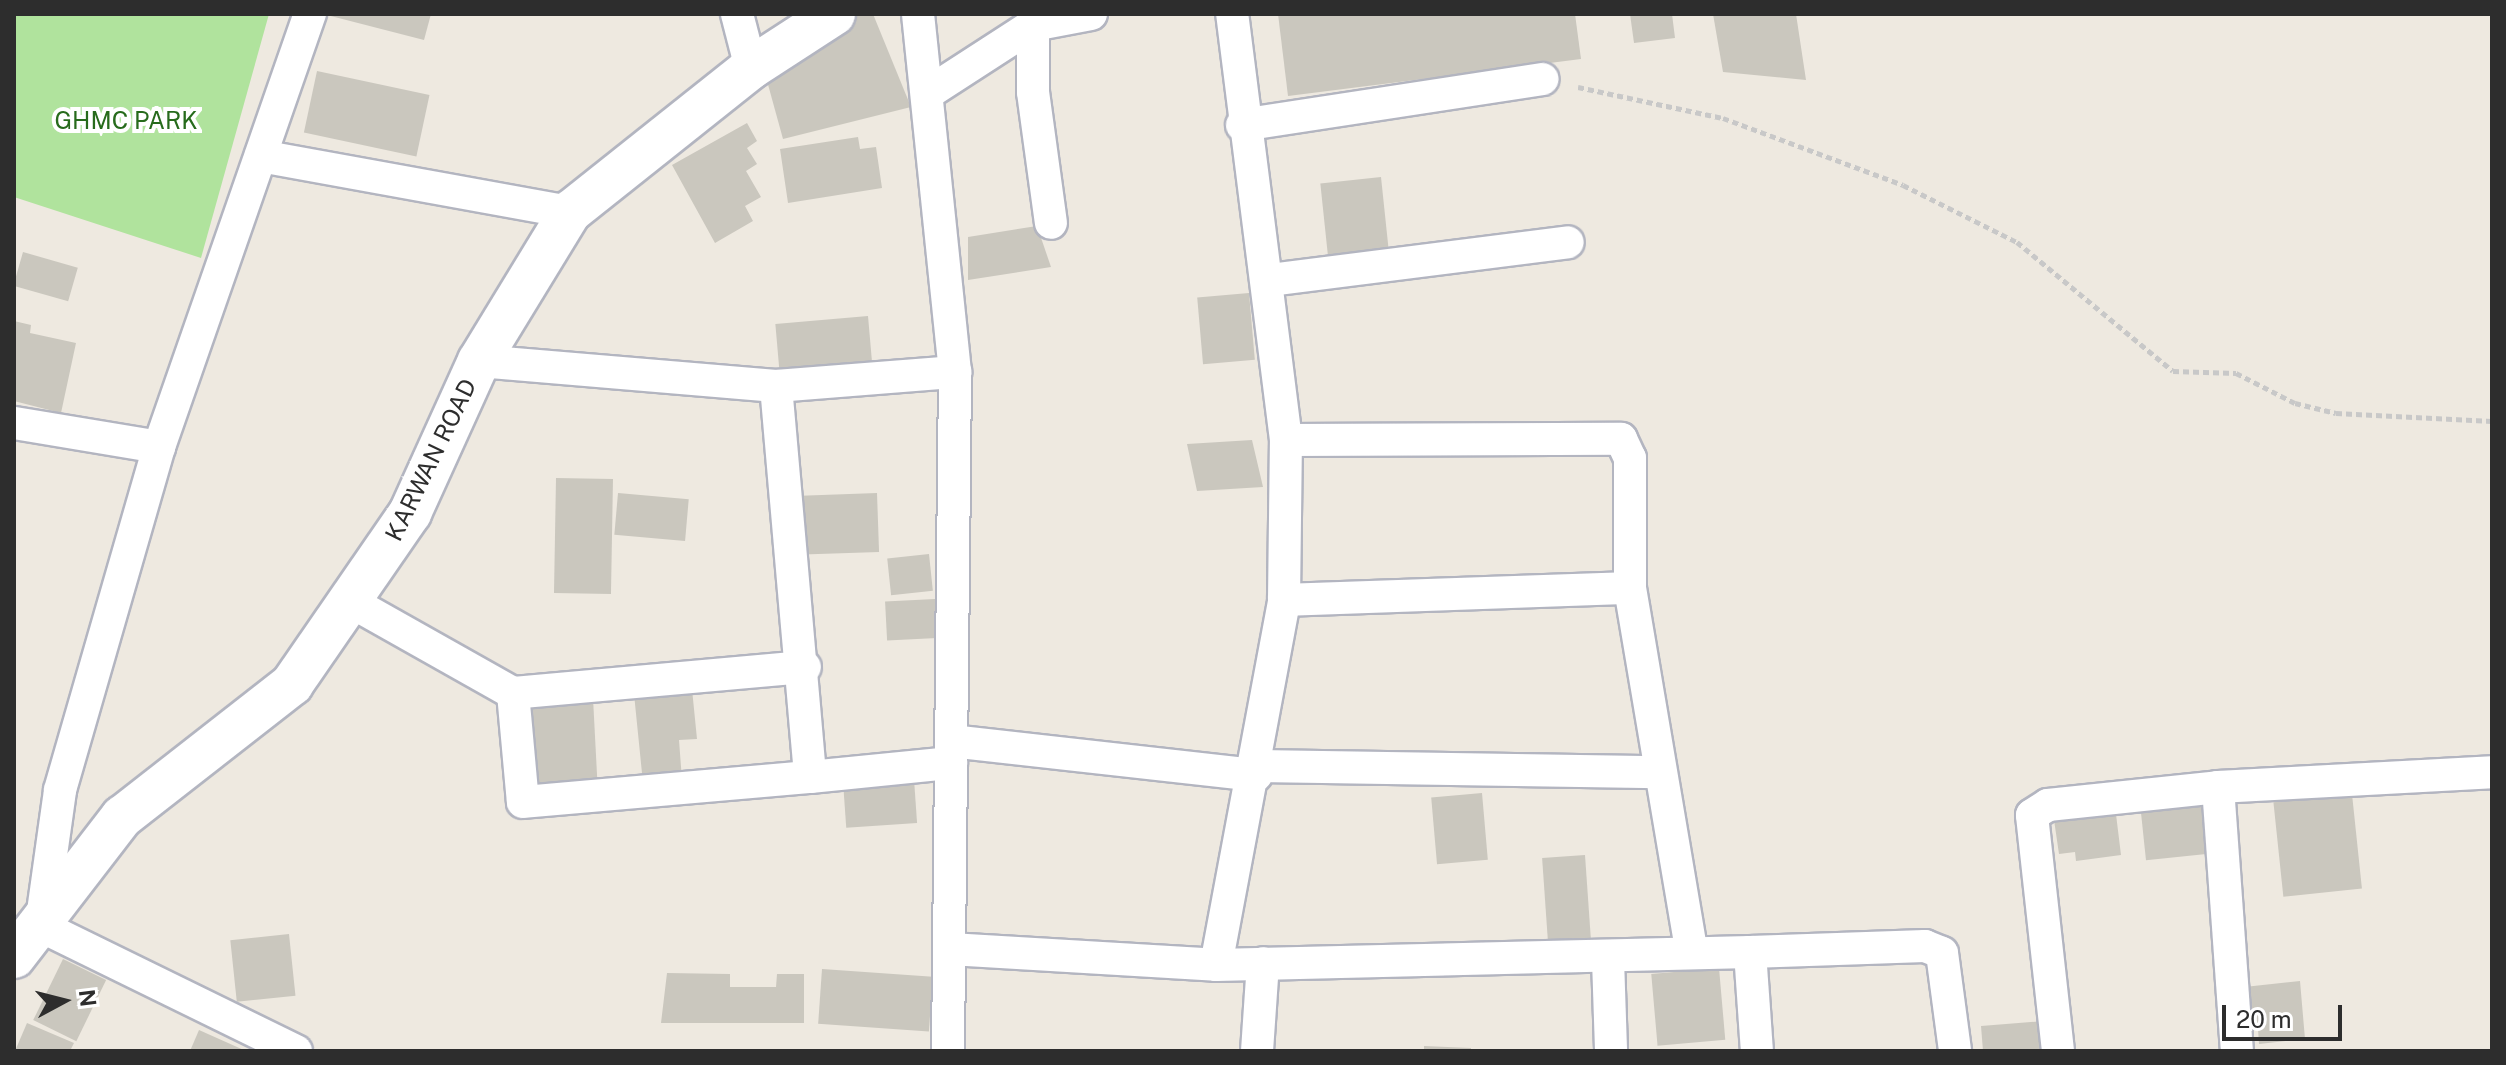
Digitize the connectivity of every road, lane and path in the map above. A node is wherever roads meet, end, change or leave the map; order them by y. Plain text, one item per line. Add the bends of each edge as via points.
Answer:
1 (310, 14) edge
2 (737, 14) edge
3 (834, 14) edge
4 (918, 14) edge
5 (1091, 14) edge
6 (1232, 14) edge
7 (1033, 20) edge
8 (751, 68) junction
9 (1543, 79) joint
10 (931, 91) junction
11 (1242, 125) junction
12 (261, 156) junction
13 (570, 212) junction
14 (1051, 223) dead end
15 (1568, 242) dead end
16 (1269, 280) junction
17 (479, 361) junction
18 (955, 372) junction
19 (776, 386) junction
20 (2492, 421) edge
21 (14, 423) edge
22 (1286, 440) junction
23 (159, 447) junction
24 (1630, 588) junction
25 (1284, 600) junction
26 (353, 603) junction
27 (805, 667) junction
28 (513, 693) junction
29 (951, 752) junction
30 (1257, 770) junction
31 (1660, 772) junction
32 (2492, 772) edge
33 (810, 777) junction
34 (2218, 787) junction
35 (41, 926) junction
36 (950, 949) junction
37 (1750, 952) junction
38 (1692, 953) junction
39 (14, 957) edge
40 (1608, 959) junction
41 (1263, 963) junction
42 (1216, 965) junction
43 (296, 1051) edge
44 (948, 1051) edge
45 (1257, 1051) edge
46 (1611, 1051) edge
47 (1757, 1051) edge
48 (1955, 1051) edge
49 (2058, 1051) edge
50 (2237, 1051) edge

1 - 12 street
2 - 8 street
3 - 8 street, KARWAN ROAD
4 - 10 street
5 - 7 street
6 - 11 street
7 - 10 street
7 - 14 street via 1033,92
8 - 13 street, KARWAN ROAD
9 - 11 street
9 - 20 path via 1723,118 1903,185 2017,242 2173,371 2236,373 2295,403 2336,413
10 - 18 street
11 - 16 street
12 - 13 street
12 - 23 street
13 - 17 street, KARWAN ROAD
15 - 16 street
16 - 22 street
17 - 19 street
17 - 26 street, KARWAN ROAD via 410,513
18 - 19 street
18 - 29 street
19 - 27 street
21 - 23 street
22 - 24 street via 1621,439 1630,458
22 - 25 street
23 - 35 street via 60,790
24 - 25 street
24 - 31 street
25 - 30 street
26 - 28 street
26 - 35 street, KARWAN ROAD via 292,684 122,817
27 - 28 street
27 - 33 street
28 - 33 street via 523,802
29 - 30 street
29 - 33 street
29 - 36 street
30 - 31 street
30 - 42 street
31 - 38 street
32 - 34 street
34 - 49 street via 2048,805 2032,815
34 - 50 street
35 - 39 street, KARWAN ROAD
35 - 43 street
36 - 42 street
36 - 44 street
37 - 38 street
37 - 47 street
37 - 48 street via 1925,946 1942,953
38 - 40 street
40 - 41 street
40 - 46 street
41 - 42 street
41 - 45 street

